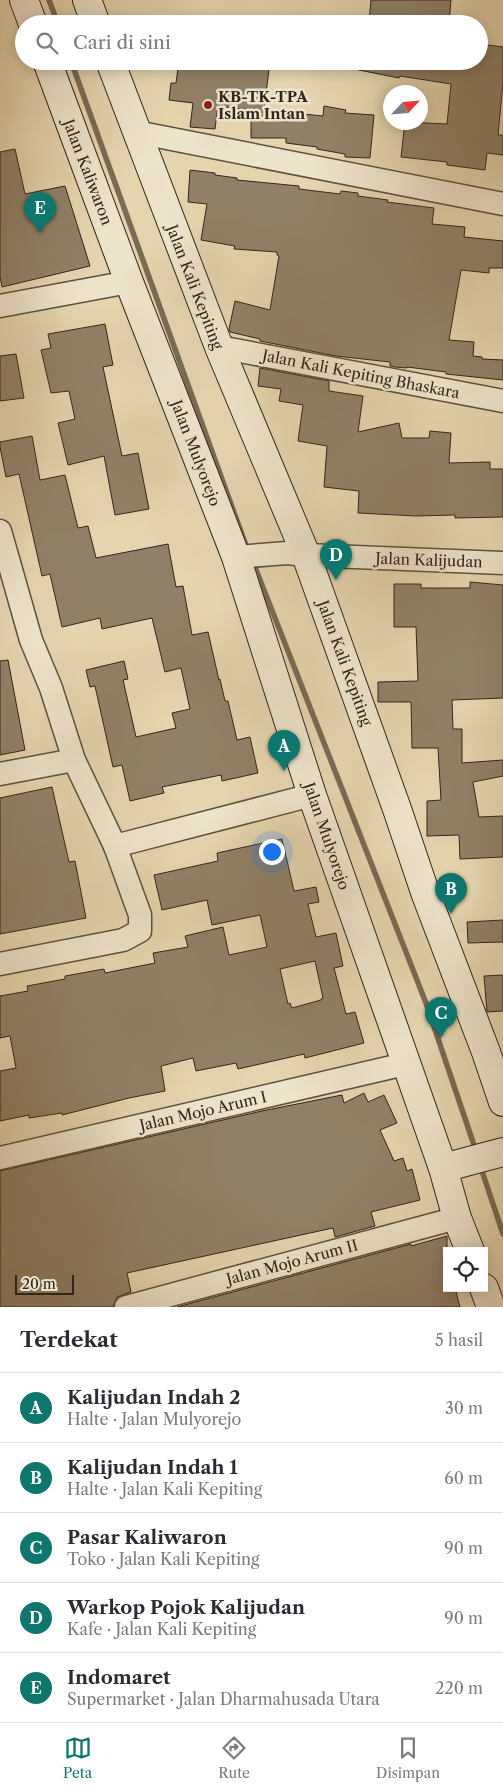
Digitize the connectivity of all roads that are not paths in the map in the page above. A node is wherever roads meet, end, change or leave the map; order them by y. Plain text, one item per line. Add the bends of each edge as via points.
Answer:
1 (24, 0) edge
2 (87, 0) edge
3 (30, 15) edge
4 (93, 15) edge
5 (50, 70) edge
6 (113, 70) edge
7 (136, 132) junction
8 (503, 204) edge
9 (130, 282) junction
10 (0, 306) edge
11 (219, 347) junction
12 (503, 401) edge
13 (0, 531) edge
14 (296, 554) junction
15 (239, 556) junction
16 (503, 563) edge
17 (74, 760) junction
18 (0, 774) edge
19 (312, 795) junction
20 (115, 846) junction
21 (0, 964) edge
22 (494, 1052) edge
23 (405, 1064) junction
24 (503, 1102) edge
25 (502, 1152) edge
26 (0, 1158) edge
27 (442, 1168) junction
28 (457, 1218) junction
29 (468, 1247) edge
30 (485, 1292) edge
31 (126, 1307) edge
32 (491, 1307) edge

1 - 3 main road
2 - 4 main road
5 - 9 main road, Jalan Kaliwaron
6 - 7 main road, Jalan Kali Kepiting
7 - 8 street
7 - 11 main road, Jalan Kali Kepiting
9 - 10 street
9 - 15 main road, Jalan Mulyorejo
11 - 12 street, Jalan Kali Kepiting Bhaskara
11 - 14 main road, Jalan Kali Kepiting
13 - 17 street via 31,640 51,688
14 - 15 street, Jalan Kalijudan
14 - 16 street, Jalan Kalijudan
14 - 22 main road, Jalan Kali Kepiting via 398,809 426,895
15 - 19 main road, Jalan Mulyorejo
17 - 18 street
17 - 20 street
19 - 20 street
19 - 23 main road, Jalan Mulyorejo
20 - 21 street via 140,915 140,931 124,940
22 - 24 main road, Jalan Kali Kepiting
23 - 26 street, Jalan Mojo Arum I
23 - 27 main road, Jalan Mulyorejo
25 - 27 main road
27 - 28 main road, Jalan Mulyorejo
28 - 29 main road, Jalan Mulyorejo
28 - 31 street, Jalan Mojo Arum II
30 - 32 main road

